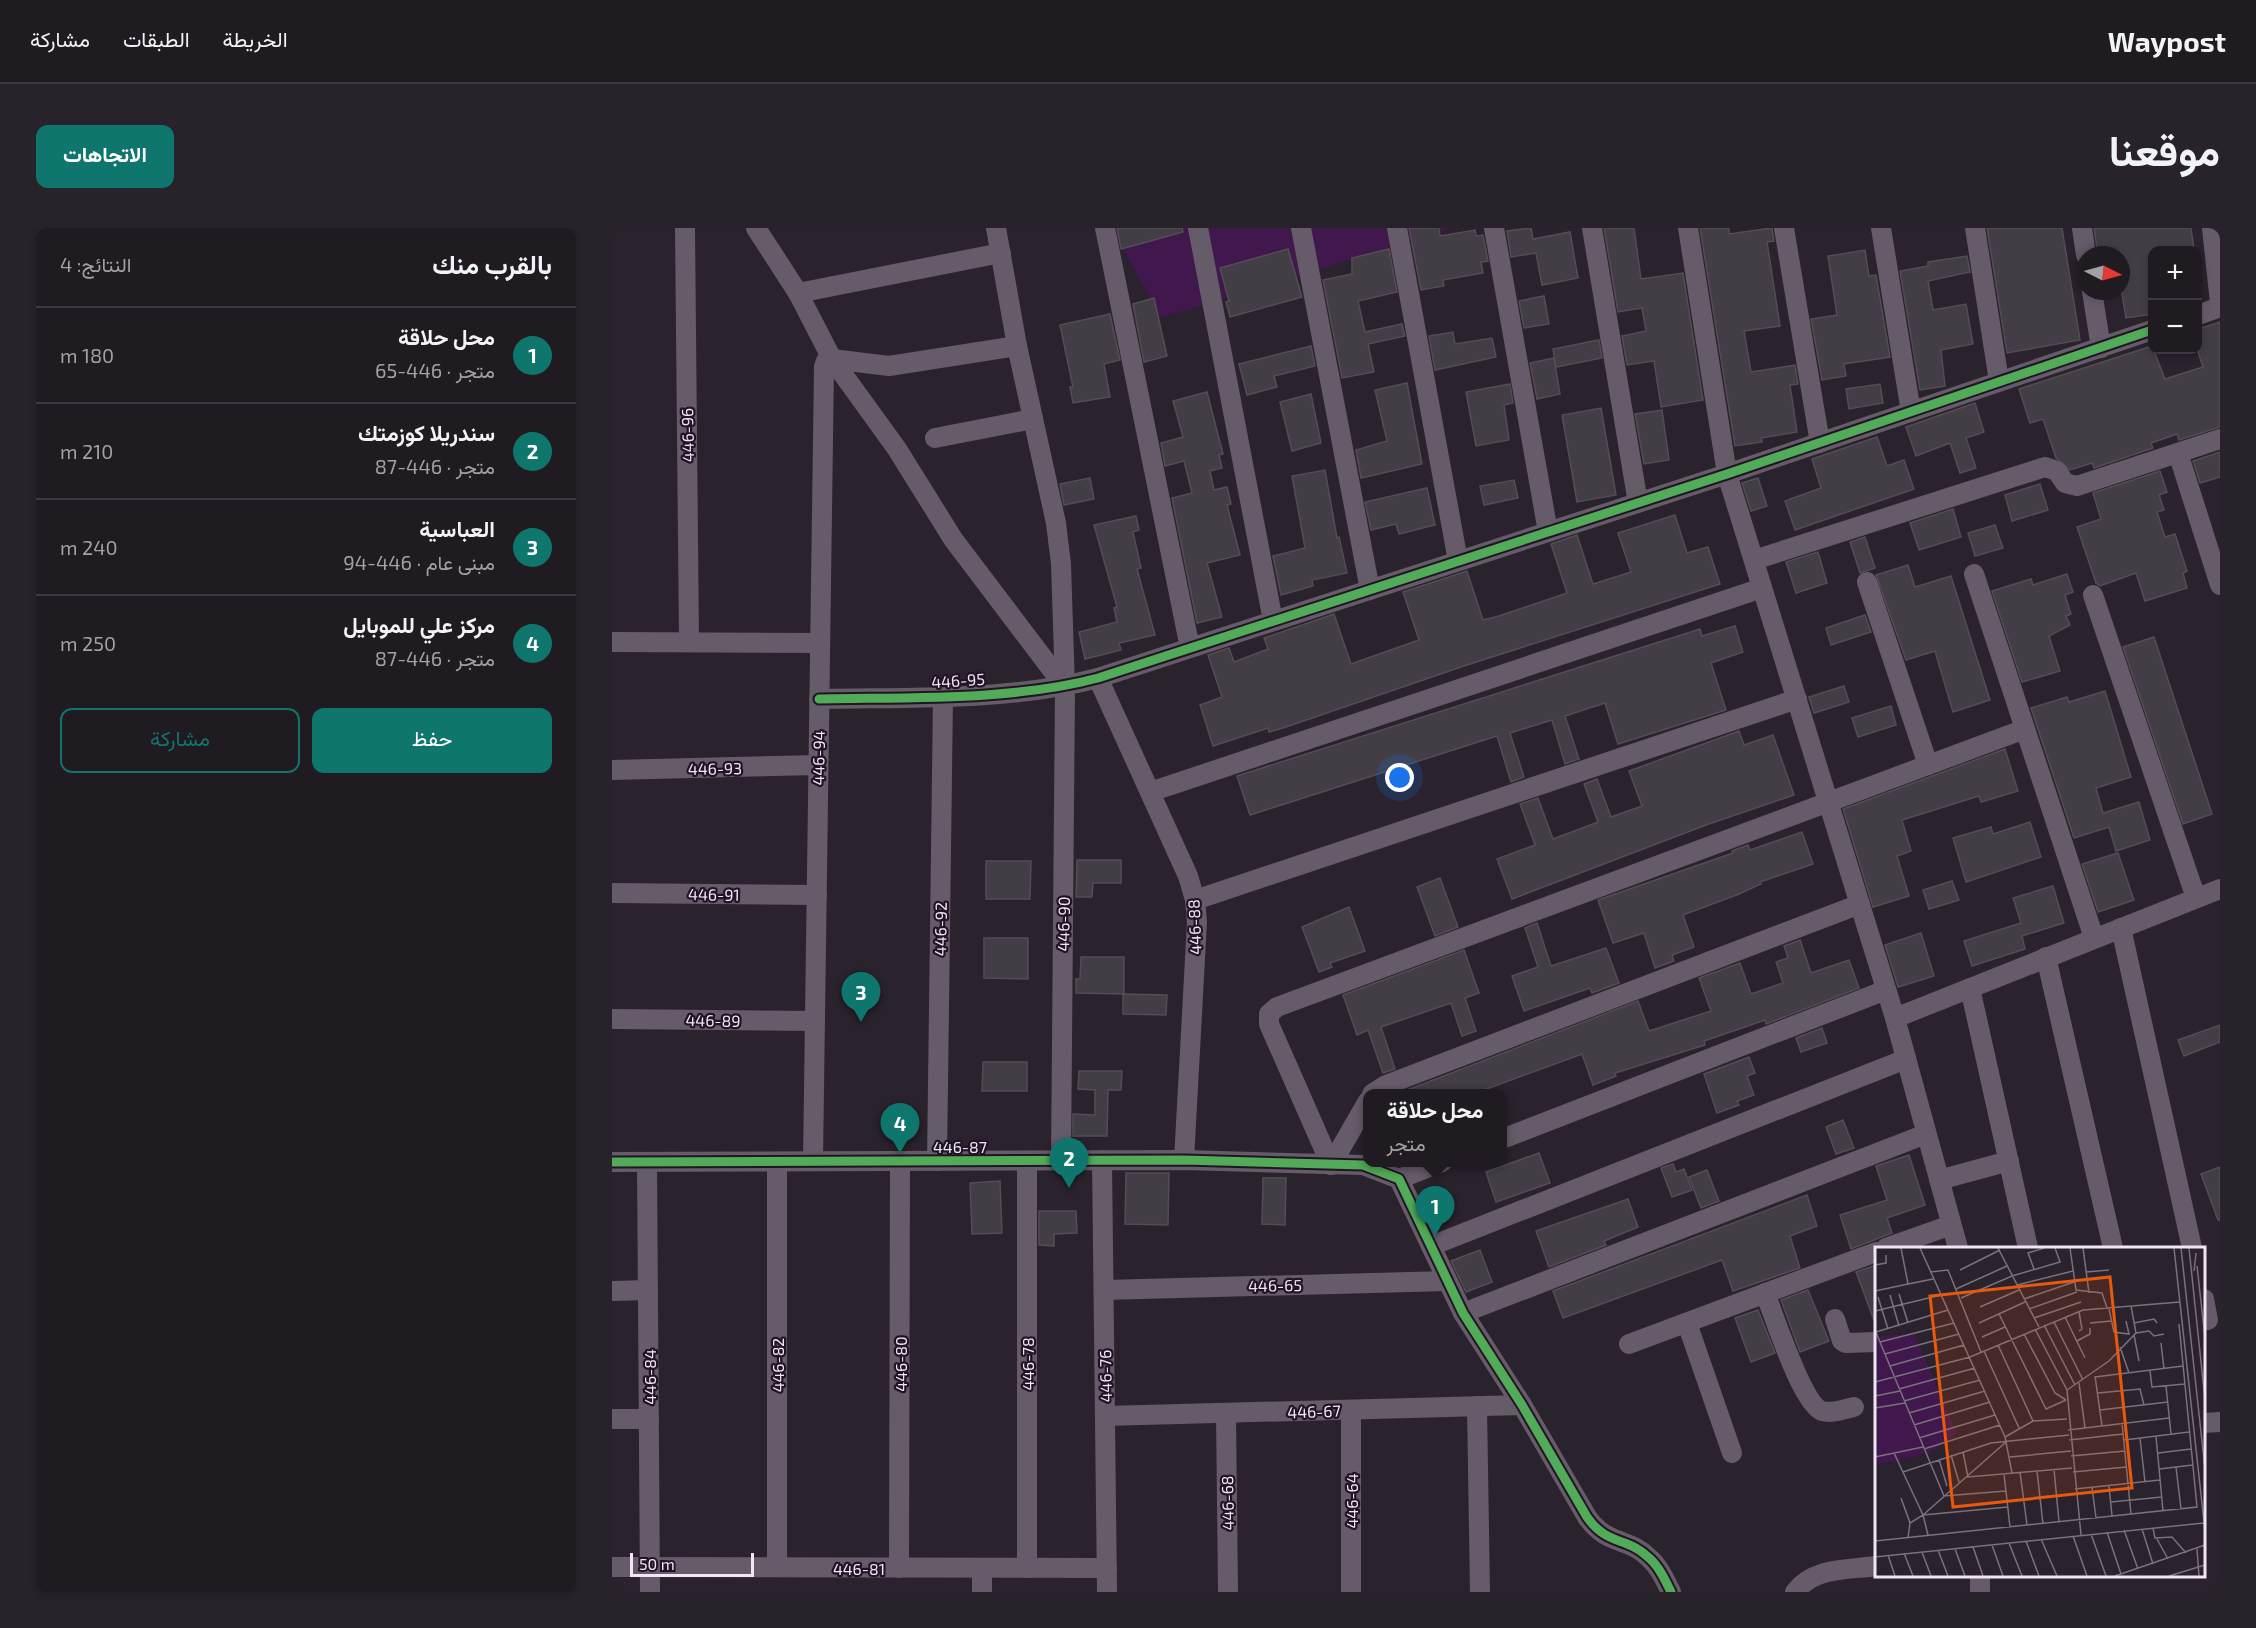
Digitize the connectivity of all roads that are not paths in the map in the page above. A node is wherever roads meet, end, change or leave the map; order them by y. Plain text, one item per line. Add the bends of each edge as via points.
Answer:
1 (685, 228) edge
2 (756, 228) edge
3 (996, 228) edge
4 (1105, 228) edge
5 (1198, 228) edge
6 (1301, 228) edge
7 (1397, 228) edge
8 (1494, 228) edge
9 (1592, 228) edge
10 (1688, 228) edge
11 (1784, 228) edge
12 (1881, 228) edge
13 (1975, 228) edge
14 (2082, 228) edge
15 (2212, 228) edge
16 (2085, 246) edge
17 (1001, 253) junction
18 (798, 293) junction
19 (2093, 300) edge
20 (2220, 305) edge
21 (2202, 313) edge
22 (2148, 331) edge
23 (1017, 346) junction
24 (2101, 348) junction
25 (832, 359) junction
26 (1999, 381) junction
27 (1911, 412) junction
28 (1033, 419) junction
29 (935, 438) dead end
30 (2220, 439) edge
31 (1820, 443) junction
32 (2178, 453) junction
33 (1727, 474) junction
34 (1638, 503) junction
35 (1548, 532) junction
36 (1754, 560) junction
37 (1458, 561) junction
38 (1974, 574) dead end
39 (1867, 582) dead end
40 (2220, 585) edge
41 (1762, 588) junction
42 (1370, 590) junction
43 (2093, 595) dead end
44 (1273, 621) junction
45 (612, 642) edge
46 (689, 642) junction
47 (820, 643) junction
48 (1191, 648) junction
49 (1098, 678) junction
50 (1065, 687) junction
51 (943, 697) junction
52 (819, 699) junction
53 (1797, 699) junction
54 (2025, 729) junction
55 (818, 765) junction
56 (1928, 765) junction
57 (612, 770) edge
58 (1150, 792) junction
59 (1828, 802) junction
60 (2220, 889) edge
61 (612, 893) edge
62 (816, 895) junction
63 (2196, 898) junction
64 (1196, 900) junction
65 (1860, 904) junction
66 (2121, 928) junction
67 (2094, 938) junction
68 (2046, 957) junction
69 (1970, 988) junction
70 (1886, 990) junction
71 (1895, 1018) junction
72 (612, 1019) edge
73 (815, 1021) junction
74 (1906, 1059) junction
75 (1380, 1089) edge
76 (1363, 1110) edge
77 (1926, 1134) junction
78 (1507, 1137) edge
79 (1060, 1160) junction
80 (1102, 1160) junction
81 (1184, 1160) junction
82 (813, 1161) junction
83 (900, 1161) junction
84 (937, 1161) junction
85 (1027, 1161) junction
86 (2009, 1161) junction
87 (612, 1162) edge
88 (648, 1162) junction
89 (777, 1162) junction
90 (1331, 1165) junction
91 (1363, 1165) edge
92 (1369, 1167) edge
93 (1429, 1167) edge
94 (1399, 1179) junction
95 (1939, 1180) junction
96 (1951, 1224) junction
97 (1431, 1246) junction
98 (1889, 1247) edge
99 (1958, 1247) edge
100 (2028, 1247) edge
101 (2113, 1247) edge
102 (2192, 1247) edge
103 (1875, 1252) edge
104 (1447, 1281) junction
105 (648, 1290) junction
106 (1104, 1290) junction
107 (612, 1291) edge
108 (1765, 1293) junction
109 (2205, 1302) edge
110 (1463, 1313) junction
111 (1835, 1319) dead end
112 (2211, 1320) edge
113 (1687, 1323) junction
114 (1875, 1342) edge
115 (1629, 1344) dead end
116 (1522, 1405) junction
117 (1477, 1406) junction
118 (1854, 1407) dead end
119 (1351, 1410) junction
120 (1226, 1413) junction
121 (1105, 1416) junction
122 (612, 1419) edge
123 (649, 1419) junction
124 (2220, 1422) edge
125 (2205, 1423) edge
126 (1732, 1453) dead end
127 (1875, 1566) edge
128 (612, 1567) edge
129 (650, 1567) junction
130 (777, 1567) junction
131 (899, 1568) junction
132 (981, 1568) junction
133 (1027, 1568) junction
134 (1107, 1568) junction
135 (650, 1592) edge
136 (982, 1592) edge
137 (1107, 1592) edge
138 (1228, 1592) edge
139 (1351, 1592) edge
140 (1480, 1592) edge
141 (1671, 1592) edge
142 (1795, 1592) edge

1 - 46 street, 446-96
2 - 18 street
3 - 17 street, 446-90
4 - 48 street
5 - 44 street
6 - 42 street
7 - 37 street
8 - 35 street
9 - 34 street
10 - 33 street
11 - 31 street
12 - 27 street
13 - 26 street
14 - 16 street
15 - 20 street
17 - 18 street
17 - 23 street, 446-90
18 - 25 street
19 - 24 street
20 - 21 street
22 - 24 street, 446-95
23 - 25 street via 889,366
23 - 28 street, 446-90
24 - 26 street, 446-95
25 - 47 street, 446-94 via 824,367
25 - 50 street via 897,449 953,539
26 - 27 street, 446-95
27 - 31 street, 446-95
28 - 29 street
28 - 50 street, 446-90 via 1061,564
30 - 32 street
31 - 33 street, 446-95
32 - 36 street via 2077,486 2065,483 2057,471 2045,466
32 - 40 street
33 - 34 street, 446-95
33 - 36 street
34 - 35 street, 446-95
35 - 37 street, 446-95
36 - 41 street
37 - 42 street, 446-95
38 - 54 street
39 - 56 street
41 - 53 street
41 - 58 street
42 - 44 street, 446-95
43 - 63 street
44 - 48 street, 446-95
45 - 46 street
46 - 47 street
47 - 52 street, 446-94
48 - 49 street, 446-95
49 - 50 street, 446-95
49 - 58 street, 446-88
50 - 51 street, 446-95
50 - 79 street, 446-90
51 - 52 street, 446-95
51 - 84 street, 446-92
52 - 55 street, 446-94
53 - 59 street
53 - 64 street
54 - 56 street
54 - 67 street
55 - 57 street, 446-93
55 - 62 street, 446-94
56 - 59 street
58 - 64 street, 446-88
59 - 65 street
59 - 90 street via 1277,1007 1269,1014 1269,1024
60 - 63 street
61 - 62 street, 446-91
62 - 73 street, 446-94
63 - 66 street
64 - 81 street, 446-88
65 - 70 street
65 - 75 street
66 - 67 street
66 - 102 street
67 - 68 street
68 - 69 street
68 - 101 street
69 - 71 street
69 - 86 street
70 - 71 street
70 - 78 street
71 - 74 street
72 - 73 street, 446-89
73 - 82 street, 446-94
74 - 77 street
74 - 97 street
76 - 90 street
77 - 95 street
77 - 110 street
79 - 80 street, 446-87
79 - 85 street, 446-87
80 - 81 street, 446-87
80 - 106 street, 446-76
81 - 90 street, 446-87
82 - 83 street, 446-87
82 - 89 street, 446-87
83 - 84 street, 446-87
83 - 131 street, 446-80
84 - 85 street, 446-87
85 - 133 street, 446-78
86 - 95 street
86 - 100 street
87 - 88 street, 446-87
88 - 89 street, 446-87
88 - 105 street, 446-84
89 - 130 street, 446-82
90 - 91 street, 446-87
92 - 94 street, 446-87
93 - 94 street
94 - 97 street
95 - 96 street
96 - 98 street
96 - 99 street
97 - 104 street
103 - 108 street
104 - 106 street, 446-65
104 - 110 street
105 - 107 street
105 - 123 street, 446-84
106 - 121 street, 446-76
108 - 113 street
108 - 118 street via 1796,1375 1816,1408 1832,1412
109 - 112 street
110 - 116 street
111 - 114 street via 1842,1341
113 - 115 street
113 - 126 street
116 - 117 street, 446-67
116 - 141 street via 1595,1530 1648,1556
117 - 119 street, 446-67
117 - 140 street
119 - 120 street, 446-67
119 - 139 street, 446-64
120 - 121 street, 446-67
120 - 138 street, 446-68
121 - 134 street, 446-76
122 - 123 street
123 - 129 street, 446-84
124 - 125 street
127 - 142 street via 1816,1574
128 - 129 street, 446-81
129 - 130 street, 446-81
129 - 135 street, 446-84
130 - 131 street, 446-81
131 - 132 street, 446-81
132 - 133 street, 446-81
132 - 136 street
133 - 134 street, 446-81
134 - 137 street, 446-76

